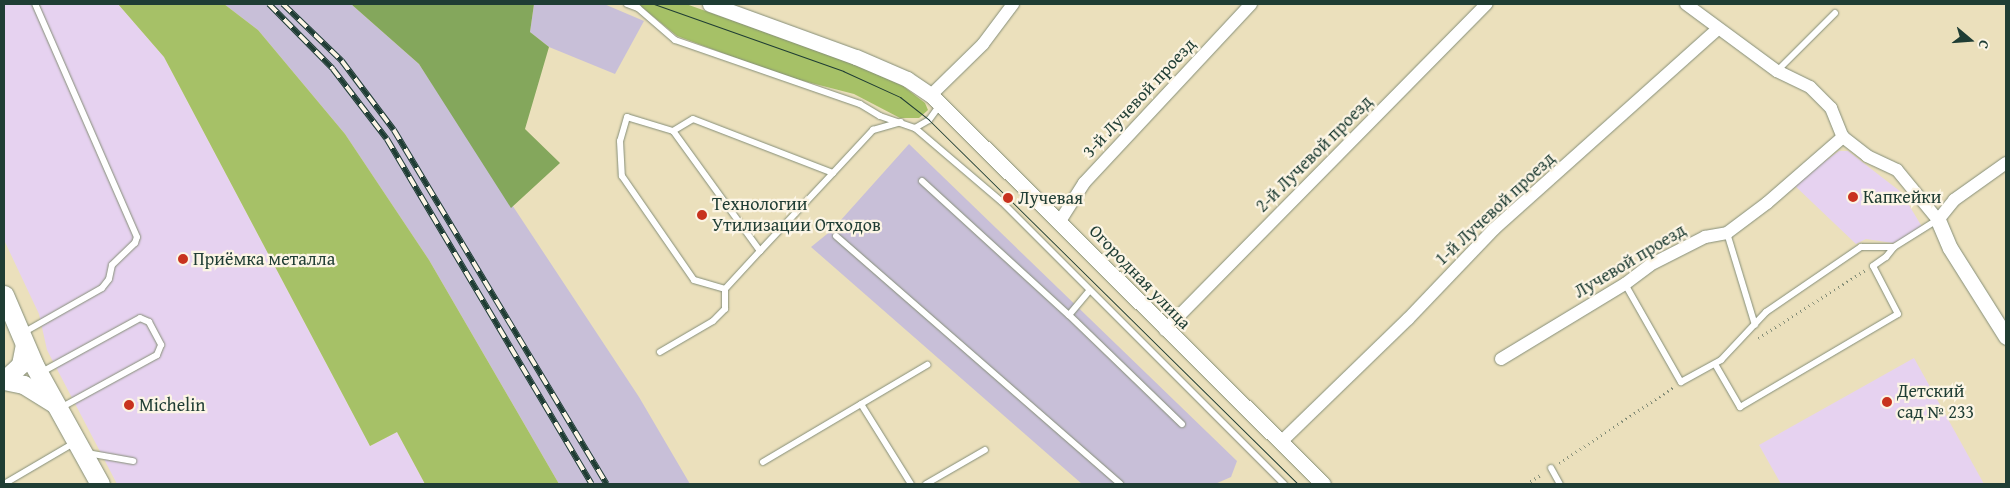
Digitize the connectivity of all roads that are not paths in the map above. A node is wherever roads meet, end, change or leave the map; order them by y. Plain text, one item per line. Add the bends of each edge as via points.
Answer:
1 (35, 4) edge
2 (627, 4) edge
3 (710, 4) edge
4 (1013, 4) edge
5 (1251, 4) edge
6 (1487, 4) edge
7 (1686, 4) edge
8 (1835, 13) dead end
9 (1718, 29) junction
10 (1777, 71) junction
11 (936, 100) junction
12 (901, 122) junction
13 (915, 128) junction
14 (674, 131) junction
15 (1843, 137) junction
16 (2006, 162) edge
17 (833, 173) junction
18 (922, 181) dead end
19 (1938, 220) junction
20 (1060, 221) junction
21 (1728, 232) junction
22 (836, 236) dead end
23 (1894, 247) junction
24 (760, 251) junction
25 (1625, 284) junction
26 (725, 289) junction
27 (1088, 292) junction
28 (4, 295) edge
29 (4, 313) edge
30 (1068, 315) junction
31 (1755, 325) junction
32 (1165, 330) junction
33 (21, 336) junction
34 (2006, 337) edge
35 (660, 352) dead end
36 (1502, 360) dead end
37 (1715, 364) junction
38 (927, 365) dead end
39 (39, 374) junction
40 (4, 381) edge
41 (861, 404) junction
42 (57, 407) junction
43 (1182, 424) dead end
44 (1280, 442) junction
45 (79, 447) junction
46 (985, 450) dead end
47 (133, 461) dead end
48 (763, 462) dead end
49 (1551, 468) road end
50 (4, 476) edge
51 (5, 484) edge
52 (100, 484) edge
53 (911, 484) edge
54 (926, 484) edge
55 (1120, 484) edge
56 (1284, 484) edge
57 (1323, 484) edge
58 (1560, 484) edge

1 - 33 lane via 137,237 135,243 112,265 109,279 102,288
2 - 12 lane via 638,8 675,40 860,104 880,116
3 - 11 street, Огородная улица via 856,57 907,79
4 - 11 street
5 - 20 street, 3-й Лучевой проезд via 1084,183
6 - 32 street, 2-й Лучевой проезд
7 - 9 street
8 - 10 lane
9 - 10 street
9 - 44 street, 1-й Лучевой проезд via 1494,229 1408,319
10 - 15 street via 1810,87 1831,108
11 - 13 lane via 929,120
11 - 20 street, Огородная улица
12 - 13 lane
12 - 17 lane via 873,130
13 - 27 lane via 1002,202
14 - 17 lane via 693,119
14 - 24 lane
14 - 26 lane via 627,117 620,141 622,176 694,280
15 - 19 street via 1867,156 1897,170
15 - 21 street, Лучевой проезд
16 - 19 street via 1954,200
17 - 24 lane
18 - 30 lane
19 - 23 lane
19 - 34 street via 1950,248
20 - 32 street, Огородная улица
21 - 25 street, Лучевой проезд via 1697,241 1650,265
21 - 31 lane
22 - 55 lane
23 - 31 lane via 1860,247 1766,312
23 - 37 lane via 1873,266 1898,314 1740,407
24 - 26 lane
25 - 36 street, Лучевой проезд
25 - 37 lane via 1681,382
26 - 35 lane via 725,309 714,321
27 - 30 lane
27 - 56 lane
28 - 33 main road
29 - 33 main road
30 - 43 lane
31 - 37 lane
32 - 44 street, Огородная улица
33 - 39 main road
33 - 40 main road via 21,365
38 - 41 lane
39 - 42 main road
39 - 42 lane via 140,318 149,322 161,345 157,355
40 - 42 main road via 24,386
41 - 48 lane
41 - 53 lane
42 - 45 main road
44 - 57 street, Огородная улица
45 - 47 lane
45 - 51 lane
45 - 52 main road
46 - 54 lane
49 - 58 lane
50 - 51 lane

